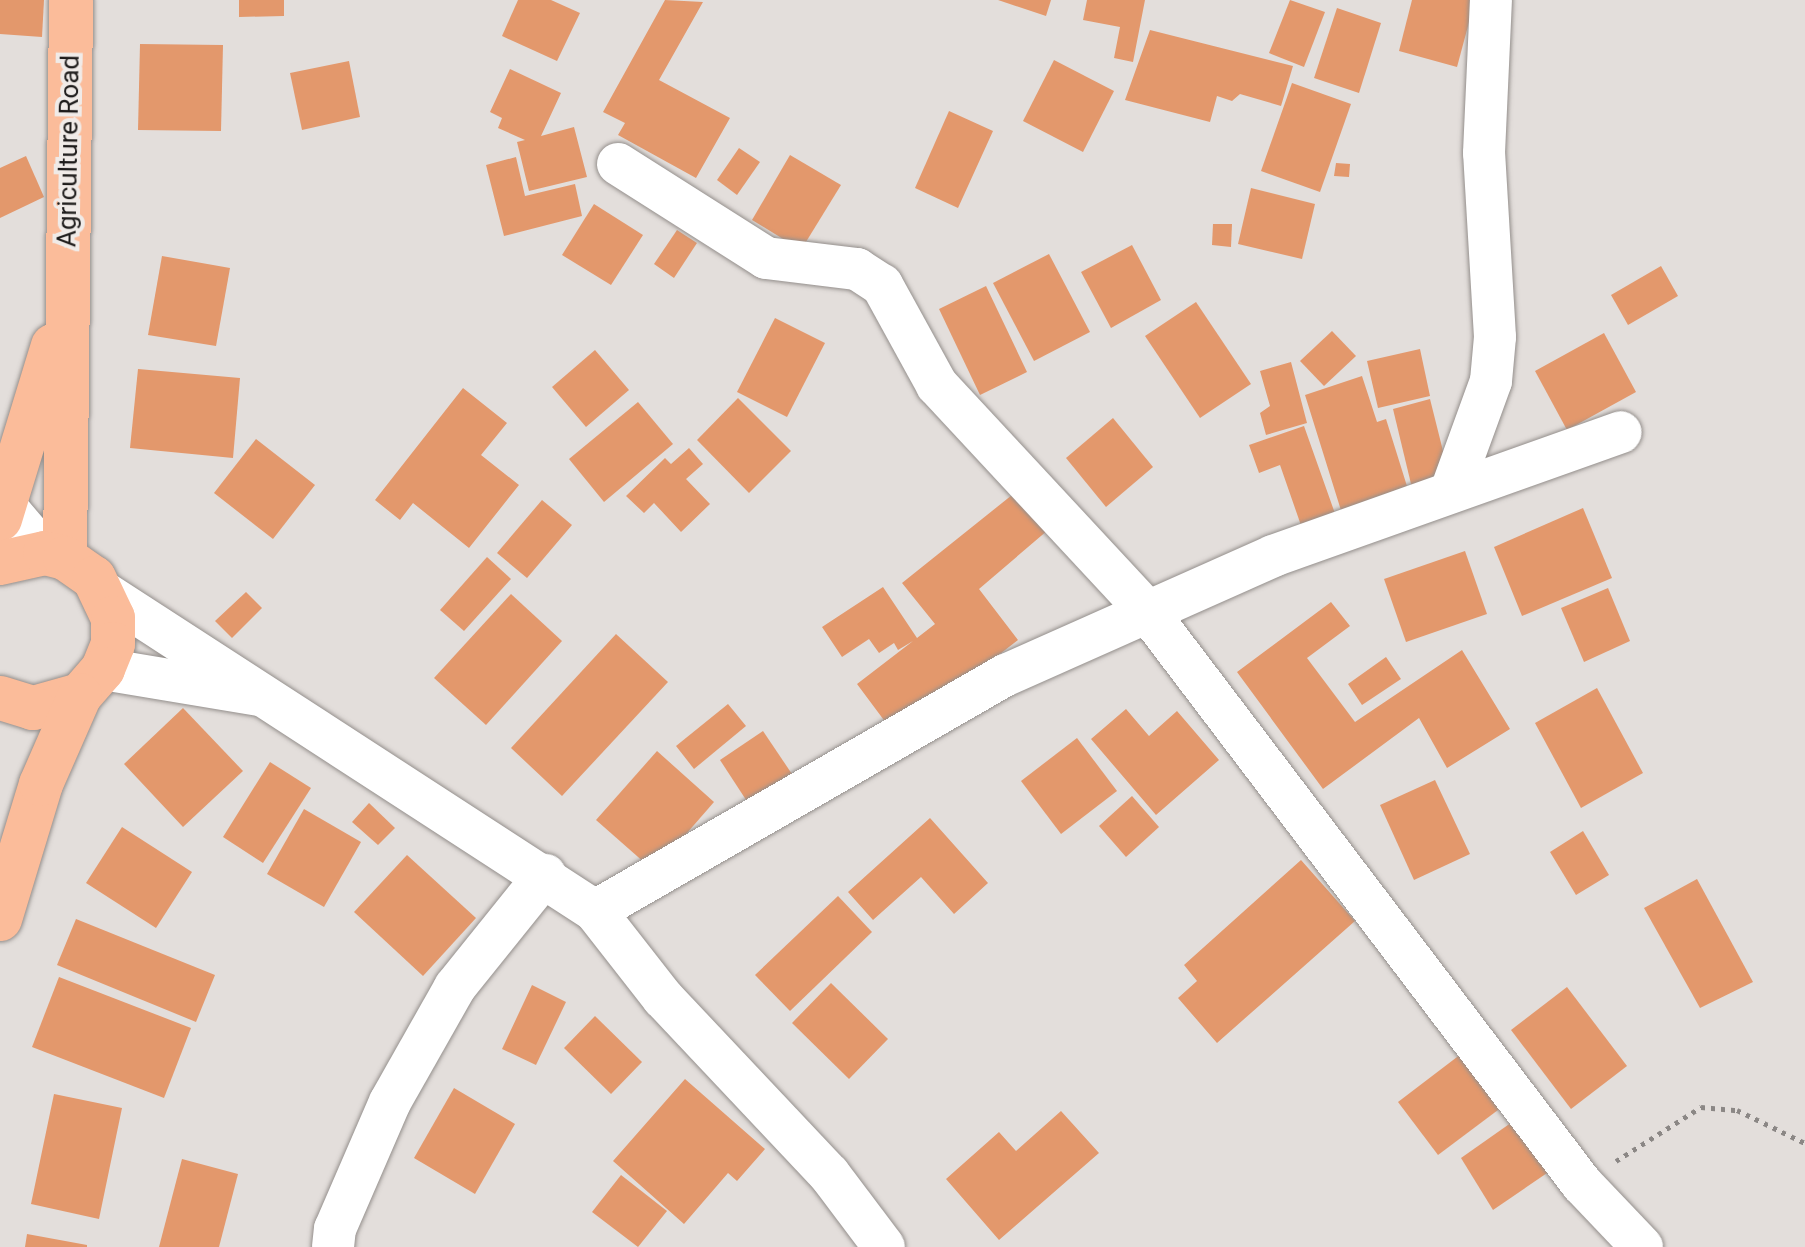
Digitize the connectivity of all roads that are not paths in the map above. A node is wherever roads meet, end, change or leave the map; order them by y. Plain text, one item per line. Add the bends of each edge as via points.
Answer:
1 (71, 0) edge
2 (1491, 0) edge
3 (618, 164) dead end
4 (66, 302) junction
5 (1621, 432) dead end
6 (1451, 491) junction
7 (1, 508) edge
8 (55, 555) junction
9 (0, 563) edge
10 (105, 593) junction
11 (1147, 611) junction
12 (92, 682) junction
13 (271, 697) junction
14 (0, 698) edge
15 (0, 814) edge
16 (545, 875) junction
17 (3, 904) edge
18 (595, 911) junction
19 (333, 1247) edge
20 (884, 1247) edge
21 (1642, 1247) edge

1 - 4 main road, Agriculture Road
2 - 6 street via 1484,153 1495,337 1491,381
3 - 11 street via 766,258 857,269 882,285 937,385
4 - 7 main road, Agriculture Road
4 - 8 main road, Agriculture Road
5 - 6 street
6 - 11 street via 1273,556
7 - 8 street
8 - 9 main road
8 - 10 main road via 94,578
10 - 12 main road via 113,618 113,644
10 - 13 street
11 - 18 street via 1006,675
11 - 21 street via 1582,1184
12 - 13 street
12 - 14 main road via 33,708
12 - 17 main road via 41,784
13 - 16 street
15 - 17 main road
16 - 18 street
16 - 19 street via 455,987 390,1102 335,1229
18 - 20 street via 663,998 829,1174

